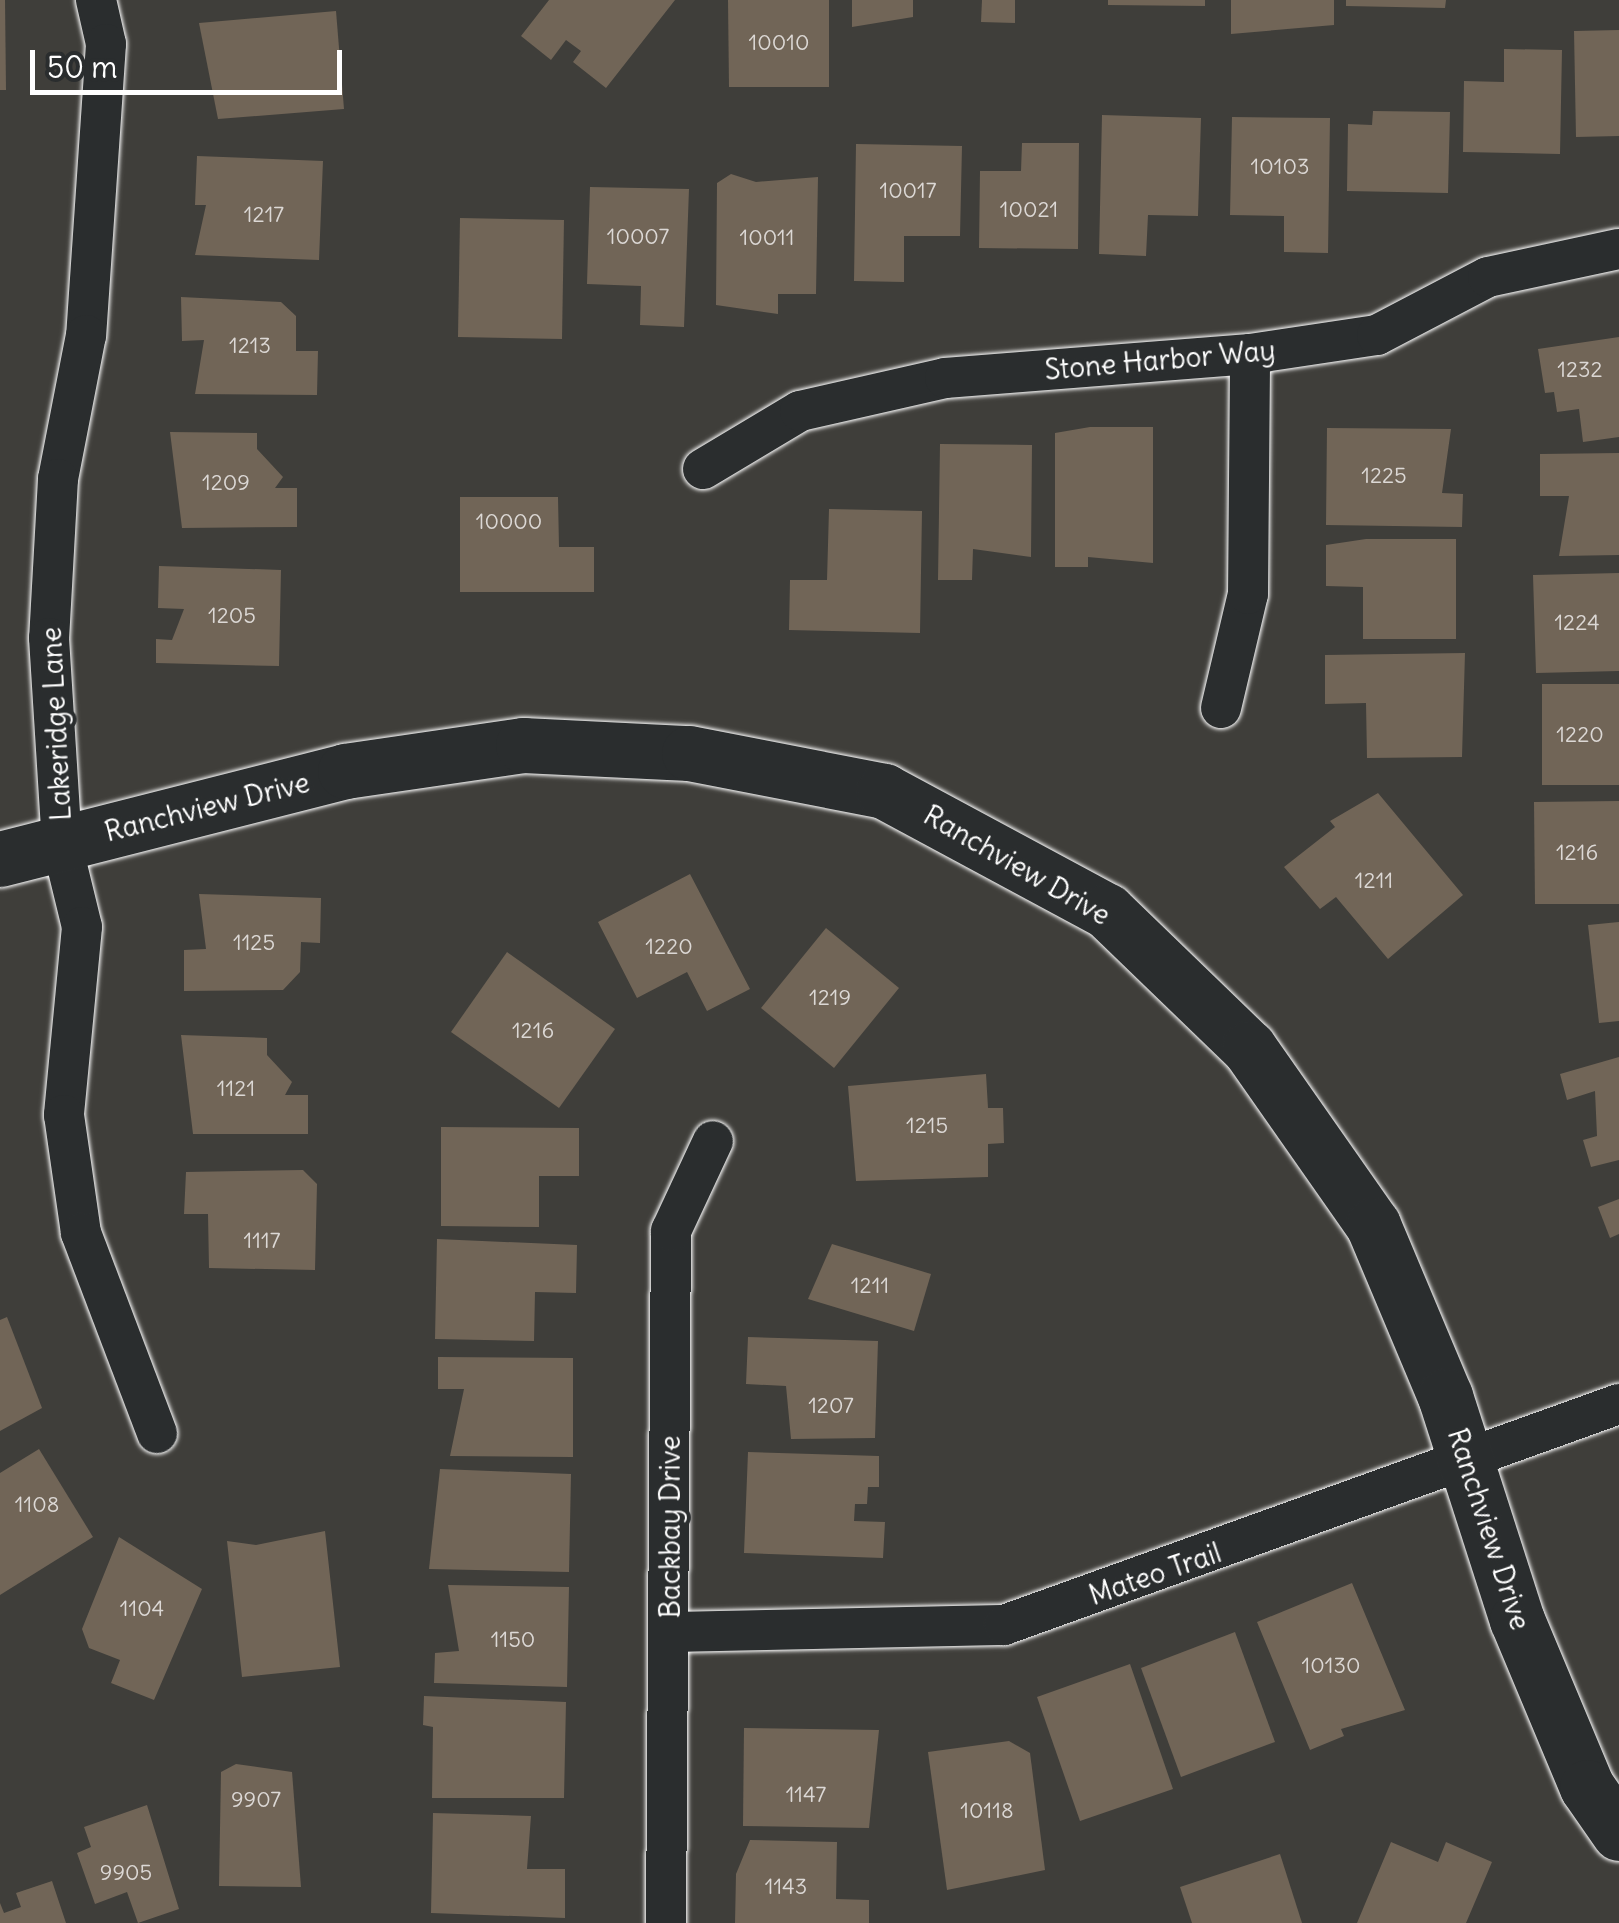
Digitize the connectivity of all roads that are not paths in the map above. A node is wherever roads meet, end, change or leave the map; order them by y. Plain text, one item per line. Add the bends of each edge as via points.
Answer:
1 (96, 0) edge
2 (1619, 249) edge
3 (1250, 354) junction
4 (703, 469) dead end
5 (1221, 708) dead end
6 (62, 844) junction
7 (0, 859) edge
8 (713, 1141) dead end
9 (1619, 1404) edge
10 (157, 1433) dead end
11 (1464, 1458) junction
12 (669, 1632) junction
13 (1619, 1834) edge
14 (666, 1923) edge

1 - 6 street, Lakeridge Lane via 106,44 86,335 58,479 49,638
2 - 3 street, Stone Harbor Way via 1488,277 1377,334
3 - 4 street, Stone Harbor Way via 944,378 800,411
3 - 5 street via 1248,594
6 - 7 street, Ranchview Drive
6 - 10 street, Lakeridge Lane via 82,927 64,1115 81,1233
6 - 11 street, Ranchview Drive via 345,772 523,745 688,753 884,791 1107,911 1249,1048 1373,1225
8 - 12 street, Backbay Drive via 671,1230
9 - 11 street, Mateo Trail
11 - 12 street, Mateo Trail via 1004,1626
11 - 13 street, Ranchview Drive via 1517,1620 1587,1788
12 - 14 street, Backbay Drive

